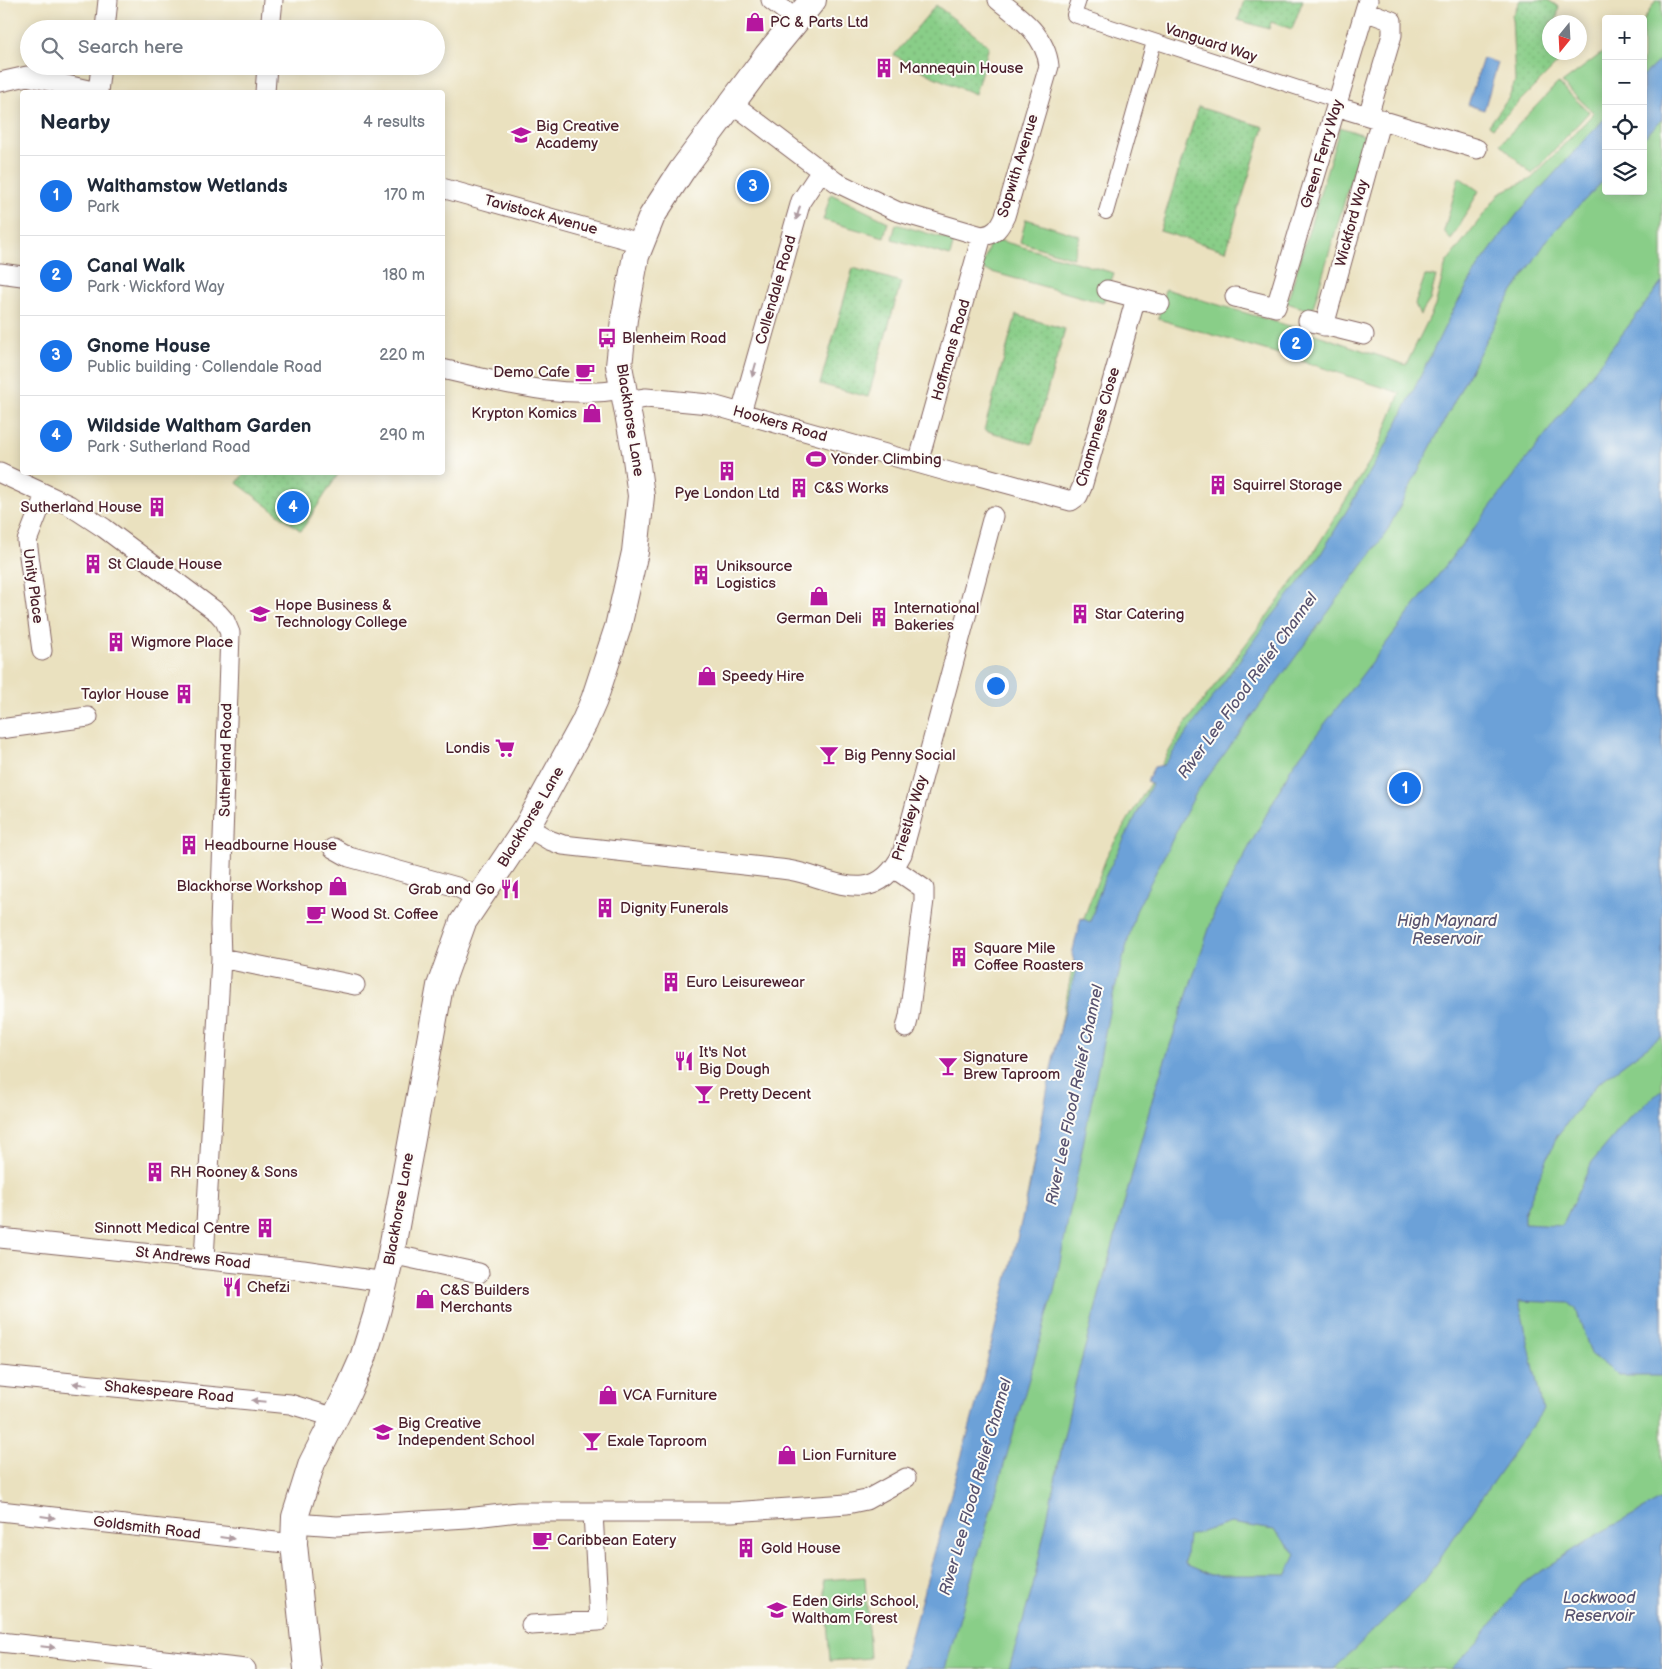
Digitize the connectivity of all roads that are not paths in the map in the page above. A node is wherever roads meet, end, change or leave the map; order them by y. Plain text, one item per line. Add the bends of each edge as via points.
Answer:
1 (108, 0) edge
2 (273, 0) edge
3 (771, 0) edge
4 (998, 0) edge
5 (1080, 0) edge
6 (1366, 5) edge
7 (805, 10) edge
8 (106, 20) edge
9 (271, 20) edge
10 (1154, 42) junction
11 (100, 75) edge
12 (266, 75) edge
13 (0, 82) edge
14 (89, 90) edge
15 (98, 90) edge
16 (265, 90) edge
17 (732, 103) junction
18 (1343, 105) junction
19 (1374, 118) junction
20 (1477, 149) dead end
21 (822, 171) junction
22 (445, 189) edge
23 (1106, 212) dead end
24 (982, 236) junction
25 (640, 243) junction
26 (0, 273) edge
27 (20, 276) edge
28 (1107, 290) dead end
29 (1235, 297) dead end
30 (1136, 298) junction
31 (1160, 304) dead end
32 (1364, 335) dead end
33 (445, 370) edge
34 (625, 395) junction
35 (742, 413) junction
36 (918, 462) junction
37 (0, 473) edge
38 (960, 475) joint
39 (45, 494) junction
40 (994, 516) dead end
41 (42, 651) dead end
42 (88, 717) dead end
43 (0, 730) edge
44 (527, 827) junction
45 (333, 848) dead end
46 (895, 868) junction
47 (480, 899) junction
48 (221, 958) junction
49 (355, 985) dead end
50 (906, 1028) dead end
51 (0, 1238) edge
52 (391, 1254) junction
53 (204, 1259) junction
54 (479, 1273) dead end
55 (385, 1282) junction
56 (0, 1376) edge
57 (336, 1418) junction
58 (906, 1478) dead end
59 (0, 1511) edge
60 (593, 1513) junction
61 (294, 1534) junction
62 (531, 1625) dead end
63 (0, 1642) edge
64 (246, 1669) edge
65 (307, 1669) edge

1 - 8 street
2 - 9 street
3 - 7 street
4 - 24 street, Sopwith Avenue via 1041,39 1049,66 1005,216 994,232
5 - 10 street, Vanguard Way via 1074,15
6 - 18 street, Green Ferry Way
6 - 19 street, Wickford Way via 1392,21 1392,35
7 - 17 main road, Blackhorse Lane
10 - 18 street, Vanguard Way
10 - 23 street
11 - 15 street
12 - 16 street
13 - 14 street via 27,76
17 - 21 street
17 - 25 main road, Blackhorse Lane via 682,170 652,216
18 - 19 street
18 - 29 street, Green Ferry Way via 1276,307
19 - 20 street
19 - 32 street, Wickford Way via 1316,323
21 - 24 street via 836,182 896,210
21 -> 35 street, Collendale Road via 801,201
22 - 25 street, Tavistock Avenue
24 - 36 street, Hoffmans Road
25 - 34 main road, Blackhorse Lane via 624,319 619,366
26 - 27 street
28 - 30 street
30 - 31 street
30 - 38 street, Champness Close via 1078,496 1071,501 976,475
33 - 34 street via 527,388
34 - 35 street, Hookers Road via 699,403
34 - 44 main road, Blackhorse Lane via 641,496 635,552 618,627 584,723
35 - 36 street, Hookers Road
36 - 38 street, Hookers Road
37 - 39 street, Sutherland Road
39 - 41 street, Unity Place via 27,541
39 - 48 street, Sutherland Road via 104,528 218,613 230,633
40 - 46 street, Priestley Way via 902,854
42 - 43 street
44 - 46 street, Priestley Way via 563,845 799,872 847,886 862,887 876,883
44 - 47 main road, Blackhorse Lane
45 - 47 street via 349,857 457,887
46 - 50 street via 924,889
47 - 52 main road, Blackhorse Lane via 460,929 440,986
48 - 49 street
48 - 53 street, Sutherland Road
51 - 53 street, St Andrews Road
52 - 54 street
52 - 55 main road, Blackhorse Lane
53 - 55 street, St Andrews Road
55 - 57 main road, Blackhorse Lane via 362,1358
57 -> 56 street, Shakespeare Road via 290,1404
57 - 61 main road, Blackhorse Lane via 310,1469 300,1497
58 - 60 street, Goldsmith Road via 866,1500 848,1504 732,1512
59 -> 61 street, Goldsmith Road
60 - 61 street, Goldsmith Road via 518,1512 338,1526
60 - 62 street via 599,1621
61 - 65 main road, Blackhorse Lane
63 -> 64 street

